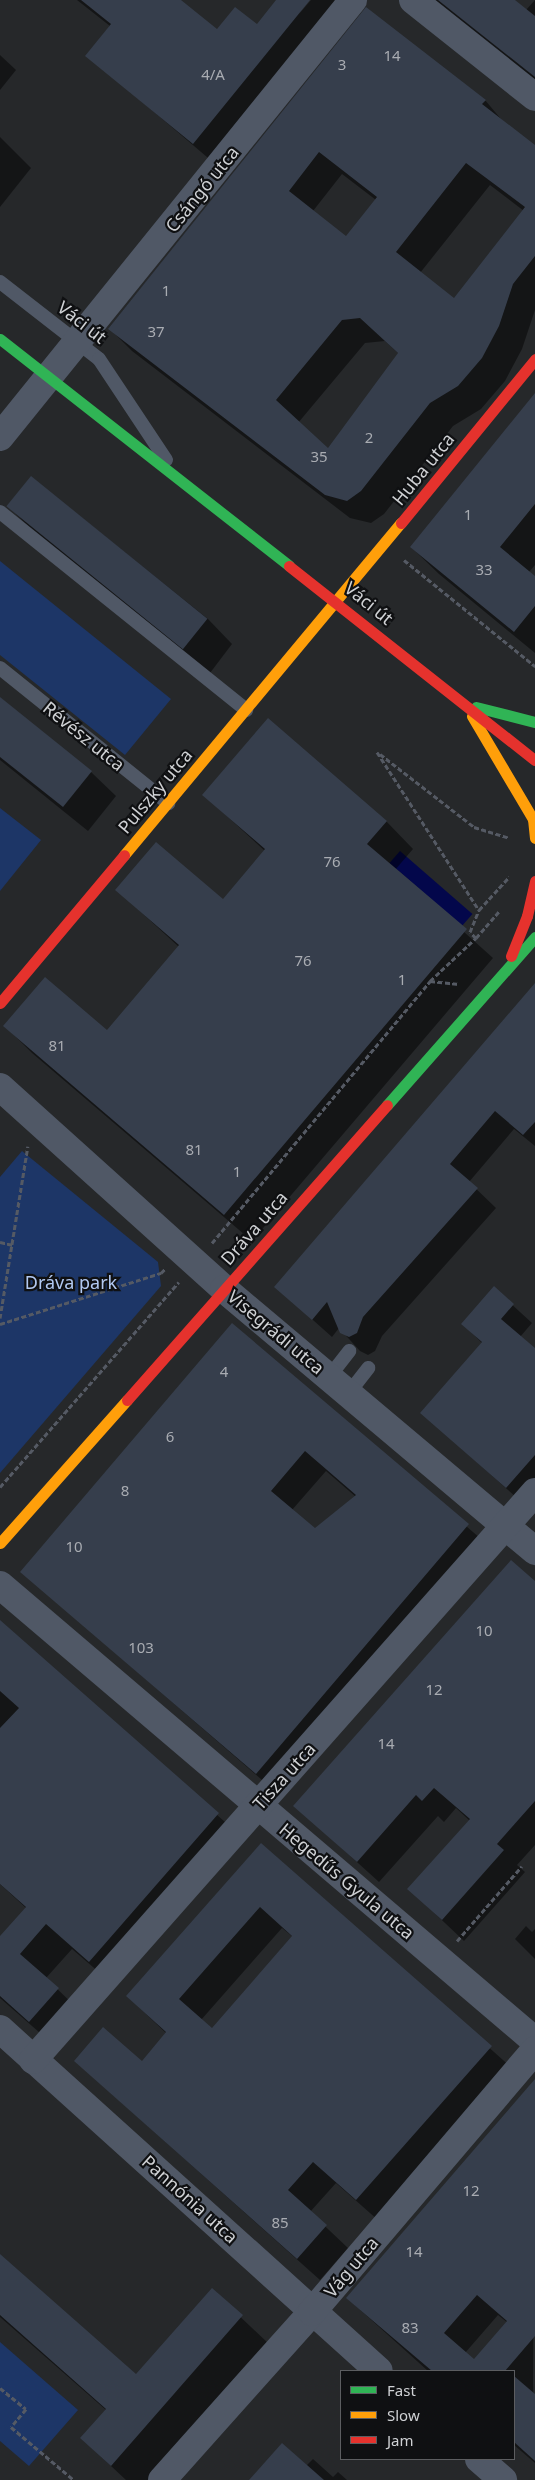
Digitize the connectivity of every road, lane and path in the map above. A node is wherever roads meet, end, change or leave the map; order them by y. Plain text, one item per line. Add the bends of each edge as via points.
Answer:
1 (353, 0) edge
2 (413, 0) edge
3 (535, 97) edge
4 (0, 282) edge
5 (0, 338) edge
6 (77, 341) junction
7 (535, 359) edge
8 (49, 376) junction
9 (0, 437) edge
10 (178, 477) junction
11 (0, 512) edge
12 (384, 544) junction
13 (337, 601) junction
14 (534, 665) edge
15 (0, 668) edge
16 (465, 704) junction
17 (246, 710) junction
18 (535, 722) edge
19 (535, 760) edge
20 (168, 803) junction
21 (535, 838) edge
22 (518, 841) dead end
23 (514, 872) dead end
24 (535, 881) edge
25 (479, 910) junction
26 (491, 922) dead end
27 (535, 937) edge
28 (476, 938) junction
29 (506, 970) junction
30 (0, 1003) edge
31 (0, 1087) edge
32 (33, 1117) junction
33 (0, 1242) edge
34 (13, 1245) junction
35 (188, 1256) junction
36 (224, 1289) junction
37 (0, 1318) edge
38 (0, 1324) edge
39 (349, 1351) dead end
40 (368, 1368) dead end
41 (339, 1385) junction
42 (0, 1487) edge
43 (535, 1492) edge
44 (505, 1526) junction
45 (0, 1543) edge
46 (535, 1551) edge
47 (0, 1585) edge
48 (258, 1805) junction
49 (522, 1866) dead end
50 (440, 1960) junction
51 (0, 2029) edge
52 (535, 2041) edge
53 (535, 2050) edge
54 (33, 2060) junction
55 (312, 2312) junction
56 (378, 2370) edge
57 (0, 2388) edge
58 (480, 2460) edge
59 (74, 2480) edge
60 (162, 2480) edge
61 (503, 2480) edge

1 - 6 street, Csángó utca
2 - 3 street
4 - 6 lane, Váci út
5 - 8 main road, Váci út
6 - 8 street, Csángó utca
6 - 10 lane, Váci út via 99,359
7 - 12 main road, Huba utca
8 - 9 street
8 - 10 main road, Váci út
10 - 13 main road, Váci út
11 - 17 lane
12 - 13 main road, Huba utca
12 - 14 path
13 - 16 main road, Váci út
13 - 17 main road, Pulszky utca
15 - 20 lane, Révész utca
16 - 18 main road
16 - 19 main road, Váci út
16 - 21 main road via 533,819
17 - 20 main road, Pulszky utca
20 - 30 main road, Pulszky utca
22 - 25 path via 474,827 377,752
23 - 25 path
24 - 29 main road via 527,916
25 - 28 path via 470,932
26 - 28 path
27 - 29 main road, Dráva utca
28 - 35 path via 430,981
29 - 36 main road, Dráva utca
31 - 32 street, Visegrádi utca
32 - 34 path
32 - 35 street, Visegrádi utca
33 - 34 path
34 - 37 path
35 - 36 street, Visegrádi utca
35 - 38 path via 161,1273
35 - 42 path
36 - 41 street, Visegrádi utca
36 - 45 main road, Dráva utca
39 - 41 lane
40 - 41 lane
41 - 44 street, Visegrádi utca
43 - 44 street, Tisza utca
44 - 46 street, Visegrádi utca
44 - 48 street, Tisza utca
47 - 48 street, Hegedűs Gyula utca
48 - 50 street, Hegedűs Gyula utca
48 - 54 street, Tisza utca
49 - 50 path
50 - 52 street, Hegedűs Gyula utca
51 - 54 street, Pannónia utca
53 - 55 street, Vág utca
54 - 55 street, Pannónia utca via 228,2232
55 - 56 street, Pannónia utca
55 - 60 street, Vág utca
57 - 59 path via 26,2409 10,2427
58 - 61 street

